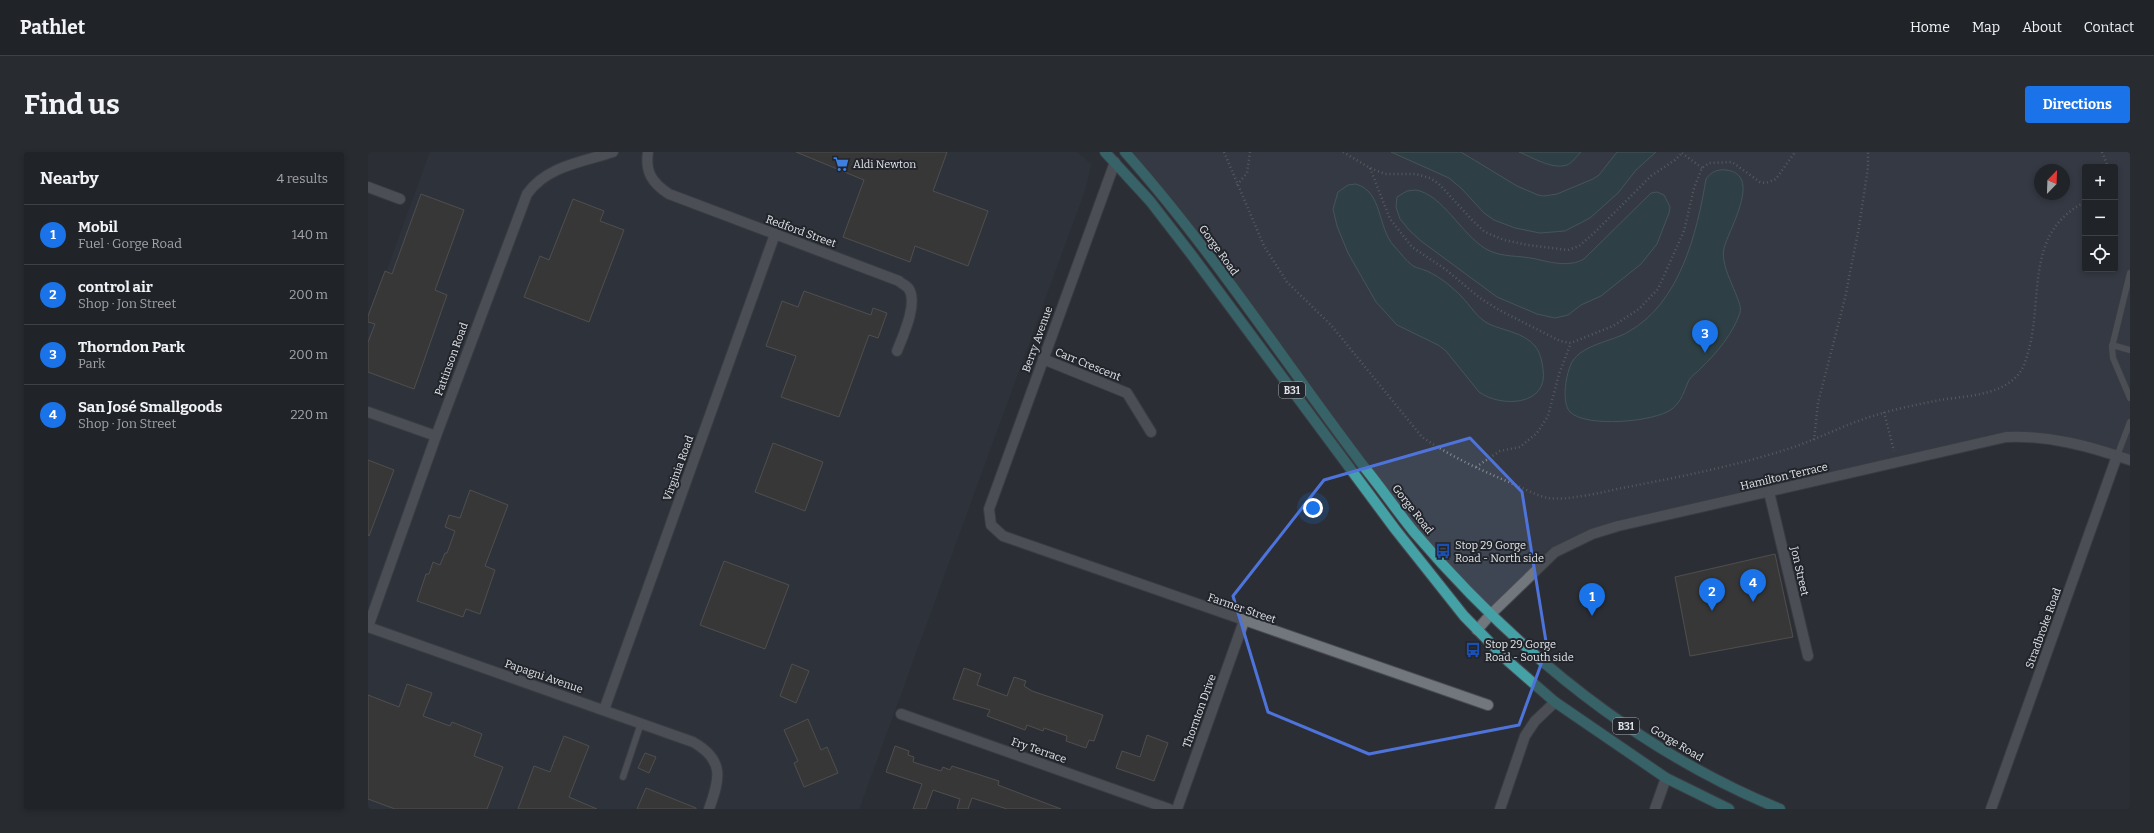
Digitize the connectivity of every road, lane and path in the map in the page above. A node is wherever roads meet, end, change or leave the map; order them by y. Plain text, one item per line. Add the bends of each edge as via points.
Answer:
1 (613, 152) edge
2 (648, 152) edge
3 (1105, 152) edge
4 (1125, 152) edge
5 (1224, 152) edge
6 (1250, 152) edge
7 (1343, 152) edge
8 (1795, 152) edge
9 (1868, 152) edge
10 (2102, 152) edge
11 (1682, 153) edge
12 (1115, 162) junction
13 (2107, 164) edge
14 (1370, 168) junction
15 (1702, 168) junction
16 (1237, 185) junction
17 (368, 187) edge
18 (400, 199) dead end
19 (2082, 203) edge
20 (775, 234) junction
21 (2130, 273) edge
22 (1571, 343) junction
23 (2112, 345) junction
24 (2130, 350) edge
25 (897, 351) dead end
26 (1043, 358) junction
27 (2130, 398) edge
28 (368, 412) edge
29 (1884, 412) junction
30 (2130, 422) edge
31 (1151, 432) dead end
32 (436, 436) junction
33 (1814, 440) junction
34 (2117, 456) junction
35 (2130, 460) edge
36 (1897, 462) junction
37 (1476, 467) junction
38 (1769, 492) junction
39 (991, 525) joint
40 (1491, 614) junction
41 (1244, 621) junction
42 (368, 627) edge
43 (1477, 630) junction
44 (1808, 656) dead end
45 (1555, 702) junction
46 (1488, 705) dead end
47 (604, 710) junction
48 (901, 714) dead end
49 (641, 723) junction
50 (623, 778) dead end
51 (1666, 778) junction
52 (709, 809) edge
53 (1169, 809) edge
54 (1177, 809) edge
55 (1500, 809) edge
56 (1655, 809) edge
57 (1729, 809) edge
58 (1780, 809) edge
59 (1991, 809) edge

1 - 32 street, Pattinson Road via 548,173 534,184 527,194
2 - 20 street, Redford Street via 646,164 656,186 669,194
3 - 12 main road, B31
4 - 40 main road, Gorge Road / B31 via 1178,215 1413,530 1462,586
5 - 16 path
6 - 16 path via 1247,173
7 - 14 path
8 - 15 path via 1776,179 1766,183 1760,182 1732,162 1709,163
9 - 33 path via 1859,227 1845,298 1818,403
10 - 13 path
11 - 14 path via 1651,176 1579,246 1568,250 1504,240 1485,232 1430,178 1416,174 1385,174
11 - 15 path
12 - 26 street, Berry Avenue
12 - 43 main road, B31 via 1150,201 1191,254 1395,529
14 - 22 path via 1390,219 1412,247 1499,310 1560,341
15 - 22 path via 1694,188 1684,232 1658,289 1639,309 1613,326
16 - 37 path via 1264,246 1287,282 1331,325 1422,437 1441,450
17 - 18 street
19 - 29 path via 2062,220 2044,247 2039,265 2032,336 2022,369 2014,379 2002,387 1980,394
20 - 25 street, Redford Street via 873,270 899,281 909,289 913,299
20 - 47 street, Virginia Road
21 - 23 lane
22 - 37 path via 1559,374 1548,416 1538,433 1520,447 1500,450
23 - 24 lane
23 - 27 lane via 2113,358
26 - 31 street, Carr Crescent via 1127,393
26 - 39 street, Berry Avenue via 988,509
28 - 32 street
29 - 33 path
29 - 36 path
30 - 34 lane
32 - 42 street, Pattinson Road
33 - 37 path via 1685,476 1589,495 1549,498
34 - 35 street, Hamilton Terrace
34 - 36 street, Hamilton Terrace via 2071,442 2025,436 2006,437
34 - 59 street, Stradbroke Road
36 - 38 street, Hamilton Terrace
38 - 40 street, Hamilton Terrace via 1592,534 1555,552
38 - 44 street, Jon Street
39 - 41 street, Farmer Street via 1003,536
40 - 43 street, Hamilton Terrace
40 - 58 main road, Gorge Road / B31 via 1533,655 1580,694 1627,727 1677,759
41 - 46 street, Farmer Street
41 - 54 street, Thornton Drive
42 - 47 street, Papagni Avenue
43 - 45 main road, B31
45 - 51 main road, B31
45 - 55 street via 1535,721 1525,736
47 - 49 street, Papagni Avenue
48 - 53 street, Fry Terrace
49 - 50 lane
49 - 52 street, Papagni Avenue via 693,742 709,753 714,761 718,780
51 - 56 street
51 - 57 main road, B31

